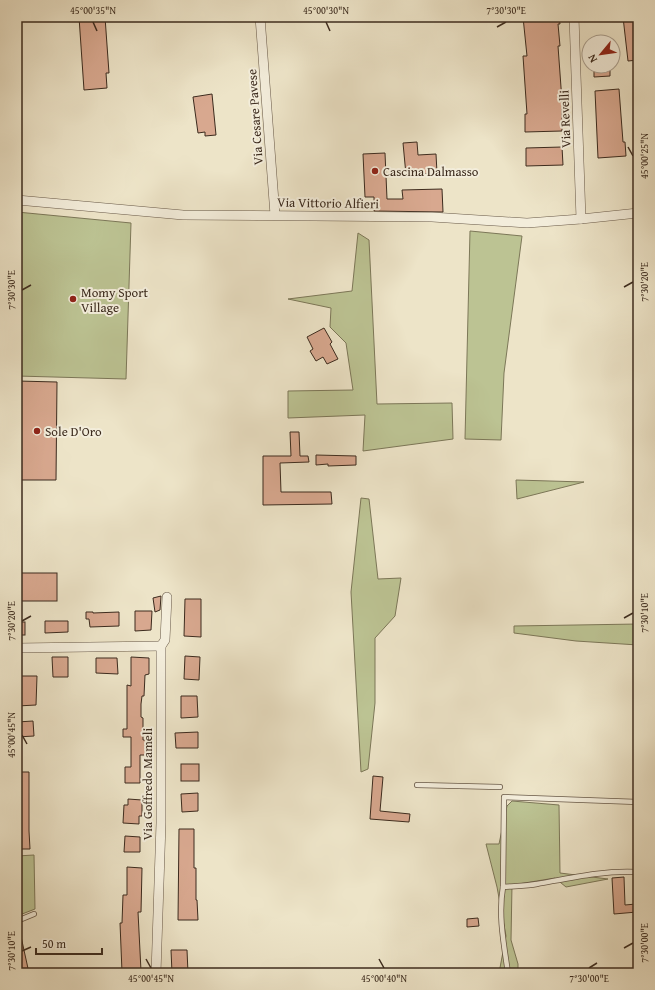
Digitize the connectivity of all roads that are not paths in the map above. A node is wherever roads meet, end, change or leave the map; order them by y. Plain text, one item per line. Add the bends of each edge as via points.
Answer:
1 (260, 17) edge
2 (574, 17) edge
3 (17, 200) edge
4 (638, 213) edge
5 (275, 216) junction
6 (581, 219) junction
7 (167, 597) dead end
8 (161, 646) junction
9 (17, 648) edge
10 (417, 784) dead end
11 (500, 787) dead end
12 (638, 802) edge
13 (638, 872) edge
14 (503, 887) junction
15 (34, 914) dead end
16 (17, 921) edge
17 (156, 973) edge
18 (508, 973) edge

1 - 5 street, Via Cesare Pavese
2 - 6 street, Via Revelli
3 - 5 street, Via Vittorio Alfieri via 183,214
4 - 6 street, Via Vittorio Alfieri
5 - 6 street, Via Vittorio Alfieri via 456,218 527,223
7 - 8 street, Via Goffredo Mameli via 165,640
8 - 9 street
8 - 17 street, Via Goffredo Mameli via 161,822
10 - 11 lane
12 - 14 lane via 504,797
13 - 14 lane via 575,876
14 - 18 lane via 501,898
15 - 16 lane

